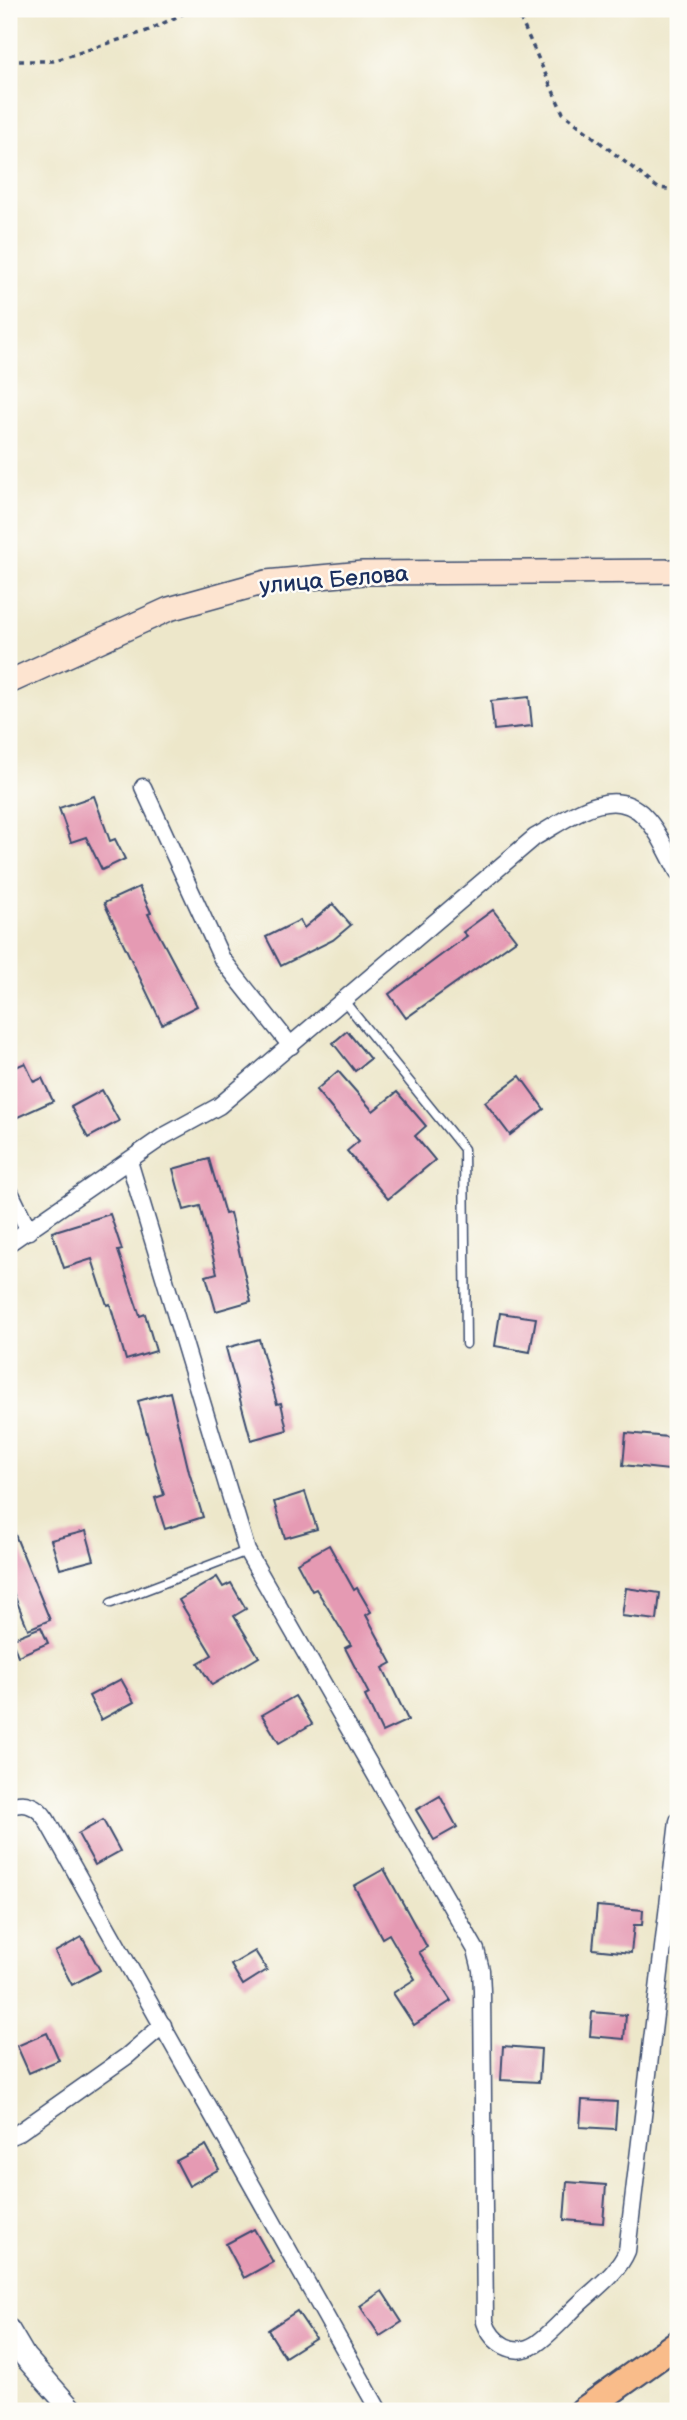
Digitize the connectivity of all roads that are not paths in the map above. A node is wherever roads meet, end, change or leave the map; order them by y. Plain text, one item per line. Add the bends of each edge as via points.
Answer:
1 (678, 572) edge
2 (9, 682) edge
3 (143, 788) dead end
4 (678, 872) edge
5 (344, 1001) junction
6 (291, 1046) junction
7 (129, 1161) junction
8 (9, 1190) edge
9 (29, 1231) junction
10 (9, 1243) edge
11 (466, 1343) dead end
12 (247, 1550) junction
13 (111, 1603) dead end
14 (9, 1807) edge
15 (678, 1821) edge
16 (163, 2025) junction
17 (9, 2137) edge
18 (9, 2331) edge
19 (678, 2343) edge
20 (73, 2411) edge
21 (379, 2411) edge
22 (583, 2411) edge

1 - 2 main road, улица Белова via 363,573 266,582 169,609
3 - 6 street via 222,959
4 - 5 street via 644,816 622,803 596,804 535,837
5 - 6 street
5 - 11 lane via 464,1149
6 - 7 street via 219,1106
7 - 9 street
7 - 12 street
8 - 9 street
9 - 10 street
12 - 13 lane
12 - 15 street via 476,1950 482,1991 485,2322 504,2346 515,2349 535,2344 616,2270 626,2251
14 - 16 street via 28,1804 46,1819
16 - 17 street via 127,2056
16 - 21 street
18 - 20 street via 25,2357
19 - 22 main road

